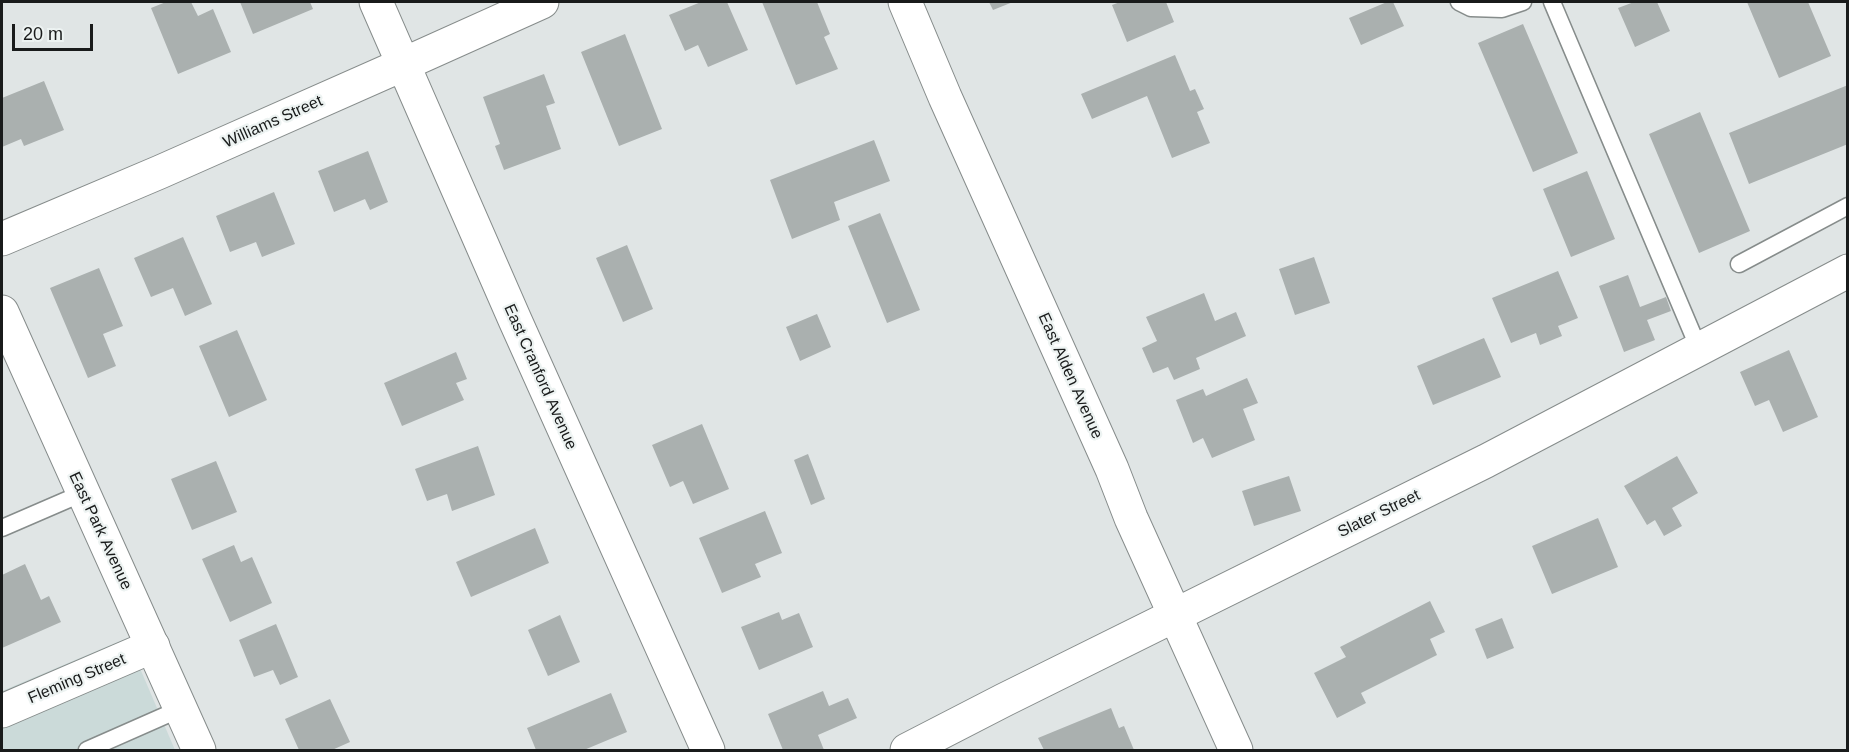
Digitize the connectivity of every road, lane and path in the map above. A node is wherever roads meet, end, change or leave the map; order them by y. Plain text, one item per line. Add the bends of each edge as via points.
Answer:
1 (376, 2) edge
2 (542, 2) edge
3 (905, 2) edge
4 (1459, 2) edge
5 (1523, 2) edge
6 (1552, 2) edge
7 (404, 64) junction
8 (1848, 206) edge
9 (2, 239) edge
10 (1739, 264) dead end
11 (1848, 271) edge
12 (2, 312) edge
13 (1699, 349) junction
14 (83, 493) junction
15 (2, 528) edge
16 (1175, 615) junction
17 (153, 646) junction
18 (3, 706) edge
19 (180, 709) junction
20 (87, 750) edge
21 (199, 750) edge
22 (708, 750) edge
23 (907, 750) edge
24 (1236, 750) edge

1 - 7 street, East Cranford Avenue
2 - 7 street, Williams Street
3 - 16 street, East Alden Avenue
4 - 5 lane via 1471,8 1502,9
6 - 13 lane
7 - 9 street, Williams Street
7 - 22 street, East Cranford Avenue via 514,320
8 - 10 lane
11 - 13 street, Slater Street
12 - 14 street, East Park Avenue
13 - 16 street, Slater Street via 1486,461
14 - 15 lane
14 - 17 street, East Park Avenue
16 - 23 street, Slater Street
16 - 24 street, East Alden Avenue
17 - 18 street, Fleming Street
17 - 19 street, East Park Avenue
19 - 20 lane
19 - 21 street, East Park Avenue

